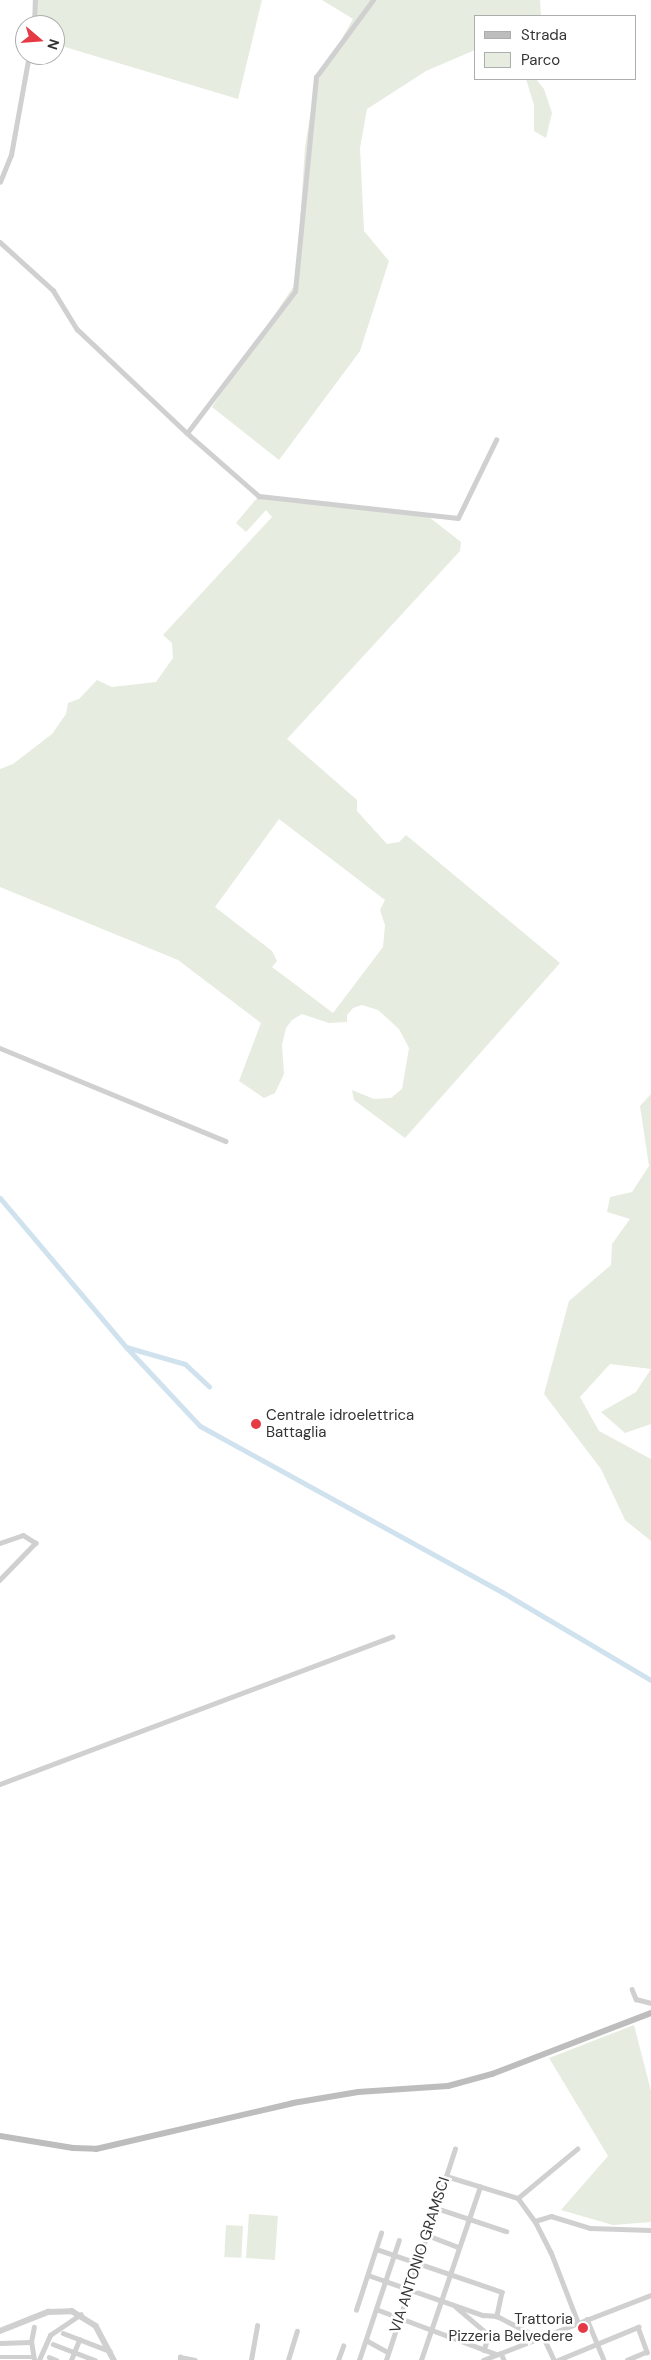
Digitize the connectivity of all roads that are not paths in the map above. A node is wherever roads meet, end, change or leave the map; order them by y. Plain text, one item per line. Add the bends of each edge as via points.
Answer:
1 (36, 0) edge
2 (373, 0) edge
3 (35, 15) edge
4 (27, 65) edge
5 (0, 182) edge
6 (0, 242) edge
7 (187, 433) junction
8 (496, 440) dead end
9 (0, 1048) edge
10 (226, 1141) dead end
11 (0, 1543) edge
12 (0, 1580) edge
13 (392, 1637) dead end
14 (0, 1784) edge
15 (632, 1989) dead end
16 (651, 2003) edge
17 (651, 2013) edge
18 (0, 2136) edge
19 (455, 2149) dead end
20 (577, 2149) dead end
21 (446, 2176) junction
22 (480, 2187) junction
23 (518, 2198) junction
24 (436, 2208) junction
25 (468, 2219) junction
26 (535, 2221) junction
27 (651, 2230) edge
28 (506, 2231) dead end
29 (381, 2233) dead end
30 (427, 2235) junction
31 (399, 2240) dead end
32 (459, 2247) junction
33 (376, 2249) junction
34 (394, 2254) junction
35 (418, 2263) junction
36 (368, 2275) junction
37 (450, 2275) junction
38 (385, 2282) junction
39 (408, 2290) junction
40 (651, 2295) edge
41 (441, 2301) junction
42 (455, 2306) junction
43 (376, 2309) junction
44 (356, 2310) dead end
45 (81, 2314) junction
46 (497, 2316) junction
47 (399, 2318) junction
48 (587, 2319) junction
49 (578, 2322) junction
50 (257, 2326) dead end
51 (34, 2327) dead end
52 (431, 2330) junction
53 (0, 2331) edge
54 (297, 2331) dead end
55 (63, 2333) dead end
56 (541, 2337) junction
57 (79, 2340) junction
58 (366, 2340) junction
59 (31, 2342) junction
60 (0, 2343) edge
61 (53, 2344) dead end
62 (597, 2344) junction
63 (343, 2346) dead end
64 (484, 2350) junction
65 (110, 2351) junction
66 (74, 2352) junction
67 (388, 2352) junction
68 (499, 2354) junction
69 (48, 2357) dead end
70 (0, 2358) edge
71 (34, 2358) edge
72 (180, 2359) edge
73 (39, 2360) edge
74 (56, 2360) edge
75 (71, 2360) edge
76 (95, 2360) edge
77 (114, 2360) edge
78 (195, 2360) edge
79 (251, 2360) edge
80 (288, 2360) edge
81 (338, 2360) edge
82 (359, 2360) edge
83 (386, 2360) edge
84 (421, 2360) edge
85 (483, 2360) edge
86 (504, 2360) edge
87 (554, 2360) edge
88 (558, 2360) edge
89 (604, 2360) edge
90 (628, 2360) edge

1 - 3 street
2 - 7 street via 316,77 295,291
4 - 5 street via 11,155
6 - 7 street via 53,290 77,329
7 - 8 street via 259,496 458,518
9 - 10 street
11 - 12 street via 23,1534 36,1543
13 - 14 street
15 - 16 street via 636,1999
17 - 18 main road via 492,2074 448,2086 358,2092 293,2103 96,2149
19 - 21 street, VIA ANTONIO GRAMSCI
20 - 23 street
21 - 22 street
21 - 24 street, VIA ANTONIO GRAMSCI
22 - 23 street
22 - 25 street
23 - 26 street
24 - 25 street
24 - 30 street, VIA ANTONIO GRAMSCI
25 - 28 street
25 - 32 street
26 - 27 street via 552,2216 590,2228
26 - 49 street
29 - 33 street
30 - 32 street
30 - 35 street, VIA ANTONIO GRAMSCI
31 - 34 street
32 - 37 street
33 - 34 street
33 - 36 street
34 - 35 street
34 - 38 street
35 - 37 street
35 - 39 street, VIA ANTONIO GRAMSCI
36 - 38 street
36 - 44 street
37 - 41 street
37 - 46 street via 502,2292
38 - 39 street
38 - 43 street
39 - 41 street
39 - 47 street, VIA ANTONIO GRAMSCI
40 - 48 street
41 - 42 street
41 - 52 street
42 - 46 street via 483,2316
42 - 64 street via 490,2334
43 - 47 street
43 - 58 street
45 - 53 street via 48,2312
45 - 65 street via 96,2326
45 - 73 street via 50,2335
46 - 56 street
47 - 52 street
47 - 67 street, VIA ANTONIO GRAMSCI
48 - 49 street
48 - 62 street
49 - 56 street
50 - 79 street
51 - 59 street
52 - 64 street
52 - 84 street
54 - 80 street
55 - 57 street
56 - 68 street
56 - 87 street
57 - 65 street
57 - 66 street
58 - 67 street
58 - 82 street
59 - 60 street
59 - 71 street
61 - 66 street
62 - 88 street
62 - 89 street
62 - 90 street via 638,2328 647,2352
63 - 81 street
64 - 68 street
65 - 77 street
66 - 75 street
66 - 76 street
67 - 83 street, VIA ANTONIO GRAMSCI
68 - 85 street
68 - 86 street
69 - 74 street
70 - 71 street
72 - 78 street

